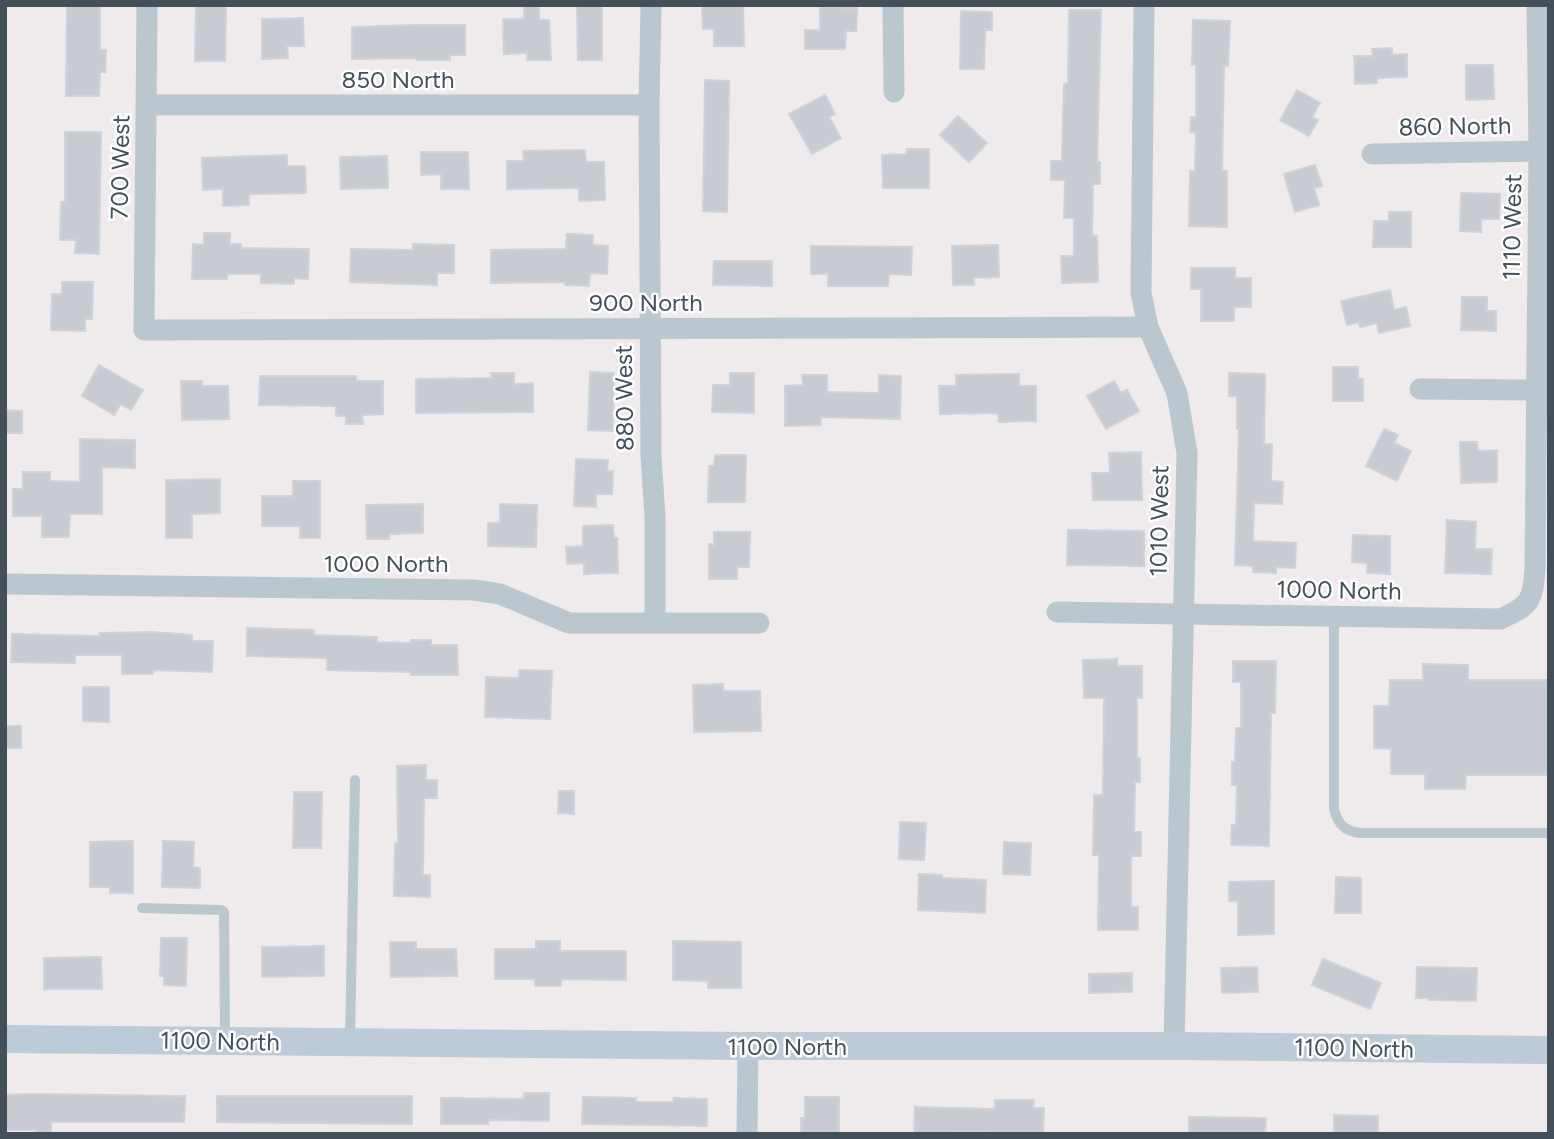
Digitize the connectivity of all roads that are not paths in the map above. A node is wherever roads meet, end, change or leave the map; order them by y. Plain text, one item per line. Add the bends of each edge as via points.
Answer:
1 (147, 5) edge
2 (651, 5) edge
3 (893, 5) edge
4 (1144, 5) edge
5 (1537, 5) edge
6 (894, 92) dead end
7 (146, 105) junction
8 (649, 105) junction
9 (1539, 151) junction
10 (1372, 155) dead end
11 (1147, 327) junction
12 (650, 329) junction
13 (144, 330) joint
14 (1420, 389) dead end
15 (1536, 390) junction
16 (1542, 449) edge
17 (1536, 517) joint
18 (1542, 568) edge
19 (5, 584) edge
20 (1057, 612) dead end
21 (1184, 613) junction
22 (1334, 617) junction
23 (655, 623) junction
24 (759, 623) dead end
25 (355, 780) dead end
26 (1549, 833) edge
27 (142, 908) dead end
28 (15, 1039) edge
29 (225, 1040) junction
30 (350, 1043) junction
31 (748, 1046) junction
32 (1174, 1046) junction
33 (1549, 1050) edge
34 (747, 1134) edge

1 - 7 street, 700 West
2 - 8 street, 880 West
3 - 6 street
4 - 11 street, 1010 West via 1141,293
5 - 9 street, 1110 West
7 - 8 street, 850 North
7 - 13 street, 700 West
8 - 12 street, 880 West
9 - 10 street, 860 North
9 - 15 street, 1110 West
11 - 12 street, 900 North
11 - 21 street, 1010 West via 1177,393 1187,453
12 - 13 street, 900 North
12 - 23 street, 880 West
14 - 15 street
15 - 16 street, 1110 West
16 - 17 street, 1110 West
17 - 18 street, 1000 North
18 - 22 street, 1000 North via 1523,609 1500,619
19 - 23 street, 1000 North via 474,590 500,594 569,623
20 - 21 street, 1000 North
21 - 22 street, 1000 North
21 - 32 street, 1010 West
22 - 26 lane via 1334,809 1342,827 1360,833
23 - 24 street, 1000 North
25 - 30 lane
27 - 29 lane via 224,912
28 - 29 main road, 1100 North
29 - 30 main road, 1100 North
30 - 31 main road, 1100 North
31 - 32 main road, 1100 North
31 - 34 street
32 - 33 main road, 1100 North

